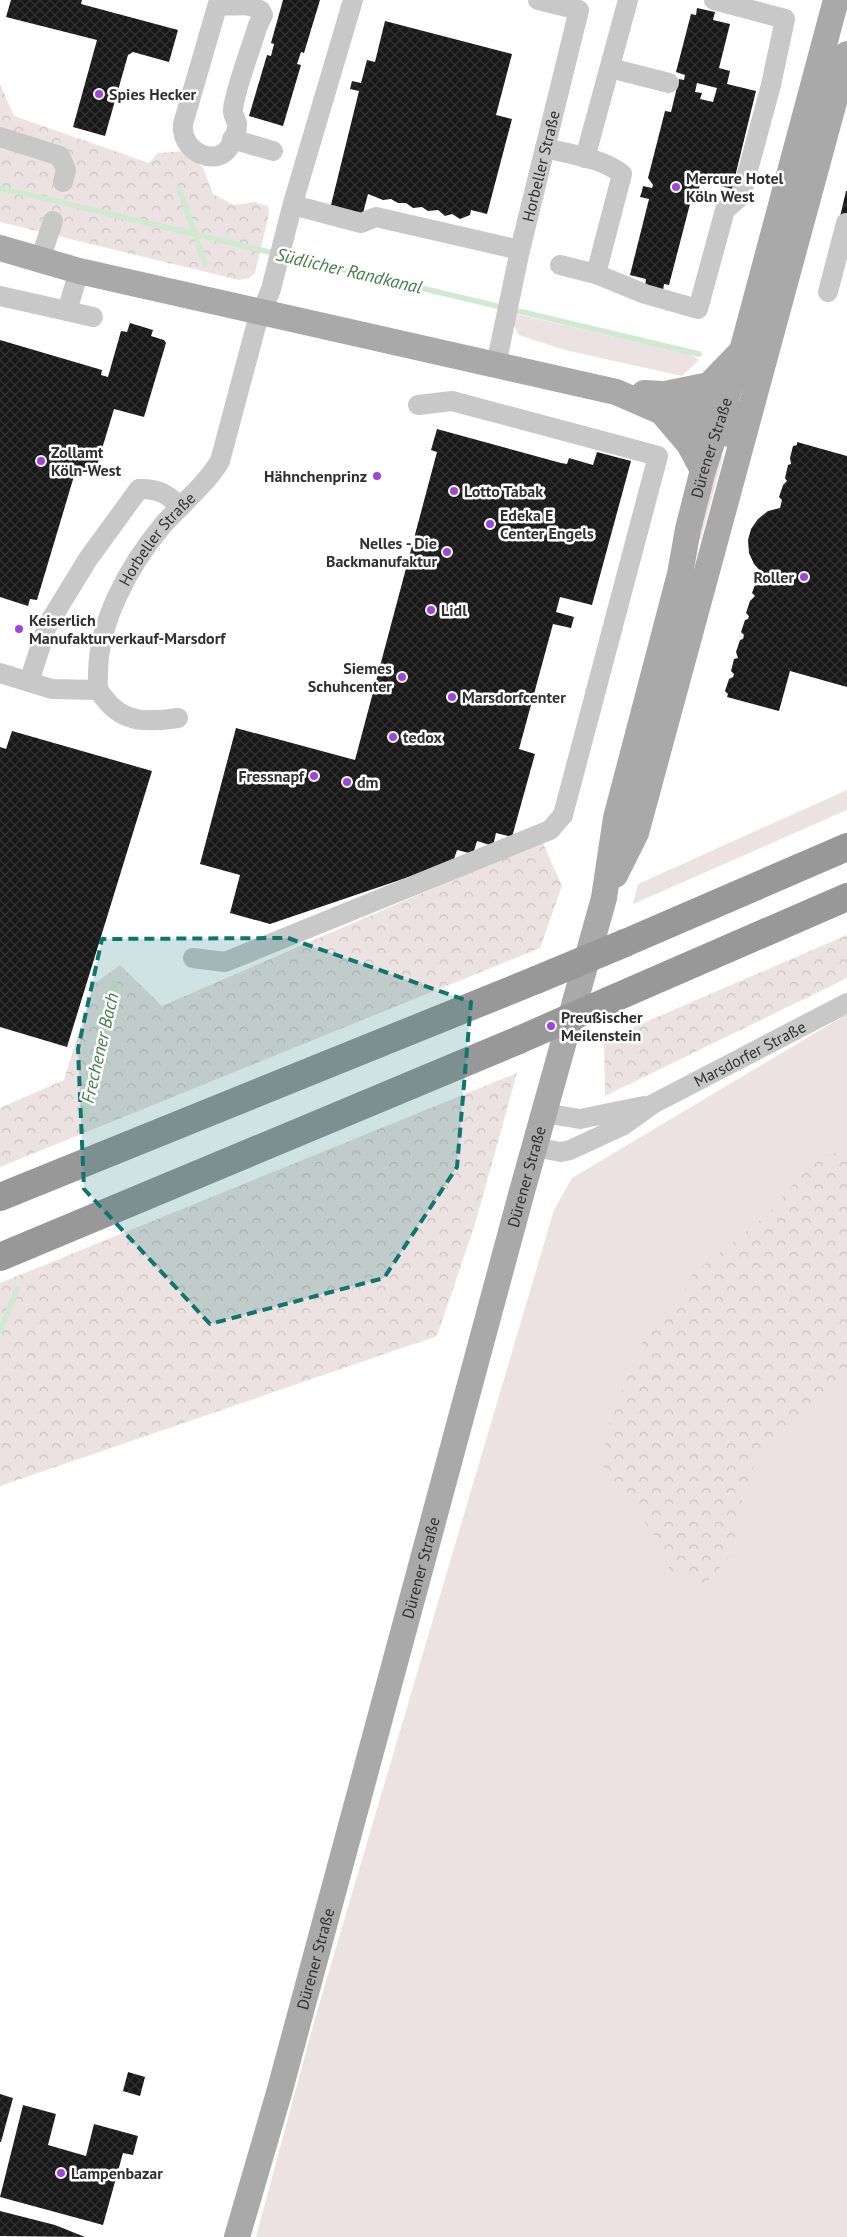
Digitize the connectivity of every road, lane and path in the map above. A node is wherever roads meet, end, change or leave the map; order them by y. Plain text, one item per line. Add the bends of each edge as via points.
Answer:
1 (353, 0) edge
2 (538, 0) edge
3 (628, 0) edge
4 (714, 0) edge
5 (836, 0) edge
6 (219, 2) edge
7 (847, 54) edge
8 (610, 68) junction
9 (669, 82) dead end
10 (830, 108) edge
11 (0, 137) edge
12 (232, 139) junction
13 (545, 148) junction
14 (273, 151) dead end
15 (585, 158) junction
16 (63, 182) dead end
17 (293, 205) junction
18 (53, 221) dead end
19 (846, 224) edge
20 (0, 248) edge
21 (520, 250) junction
22 (40, 260) junction
23 (560, 265) dead end
24 (79, 271) junction
25 (596, 274) junction
26 (828, 292) dead end
27 (0, 296) edge
28 (67, 311) junction
29 (261, 311) junction
30 (93, 317) dead end
31 (742, 351) junction
32 (496, 365) junction
33 (662, 402) junction
34 (418, 405) dead end
35 (733, 424) junction
36 (703, 470) junction
37 (181, 507) junction
38 (0, 673) edge
39 (29, 682) junction
40 (99, 690) junction
41 (178, 718) dead end
42 (847, 847) edge
43 (847, 897) edge
44 (604, 898) junction
45 (194, 958) dead end
46 (847, 1002) edge
47 (654, 1104) junction
48 (544, 1113) junction
49 (534, 1147) junction
50 (0, 1197) edge
51 (0, 1256) edge
52 (237, 2237) edge

1 - 17 street, Horbeller Straße
2 - 13 street, Horbeller Straße via 580,10
3 - 8 street
4 - 25 street via 785,19 741,196 725,210 698,309 646,294
5 - 10 main road, Dürener Straße
6 - 12 street via 231,8 248,4 263,15 232,111 237,125
6 - 12 street via 182,134 186,144 212,157 226,152
7 - 10 main road, Dürener Straße
8 - 9 street
8 - 15 street
10 - 31 main road, Dürener Straße
10 - 35 main road, Dürener Straße
11 - 16 street via 60,156 66,170
12 - 14 street
13 - 15 street
13 - 21 street, Horbeller Straße
15 - 25 street via 622,174
17 - 21 street via 361,223 376,217
17 - 29 street, Horbeller Straße via 277,267
18 - 22 street
19 - 26 street
20 - 22 main road
21 - 32 street, Horbeller Straße
22 - 24 main road
23 - 25 street
24 - 28 street
24 - 29 main road
27 - 28 street
28 - 30 street
29 - 32 main road
29 - 37 street, Horbeller Straße via 220,461 212,475
31 - 33 main road via 709,385
31 - 35 main road, Dürener Straße
32 - 33 main road
33 - 35 main road
33 - 36 main road
34 - 45 street via 452,401 658,456 563,815 550,830 225,962
35 - 36 main road, Dürener Straße
35 - 44 main road, Dürener Straße via 636,833
36 - 44 main road, Dürener Straße via 680,574 616,818
37 - 39 street via 154,488 139,489 88,559 48,626
37 - 40 street, Horbeller Straße via 132,568 105,626 98,662
38 - 39 street
39 - 40 street via 52,689
40 - 41 street via 113,709 130,718 148,722
42 - 50 highway, bridge via 536,980
43 - 51 highway, bridge via 519,1040
44 - 48 main road, Dürener Straße
46 - 47 street, Marsdorfer Straße
47 - 48 street, Marsdorfer Straße via 580,1119
47 - 49 street, Marsdorfer Straße via 622,1126 570,1150 561,1152
48 - 49 main road, Dürener Straße
49 - 52 main road, Dürener Straße via 279,2093

